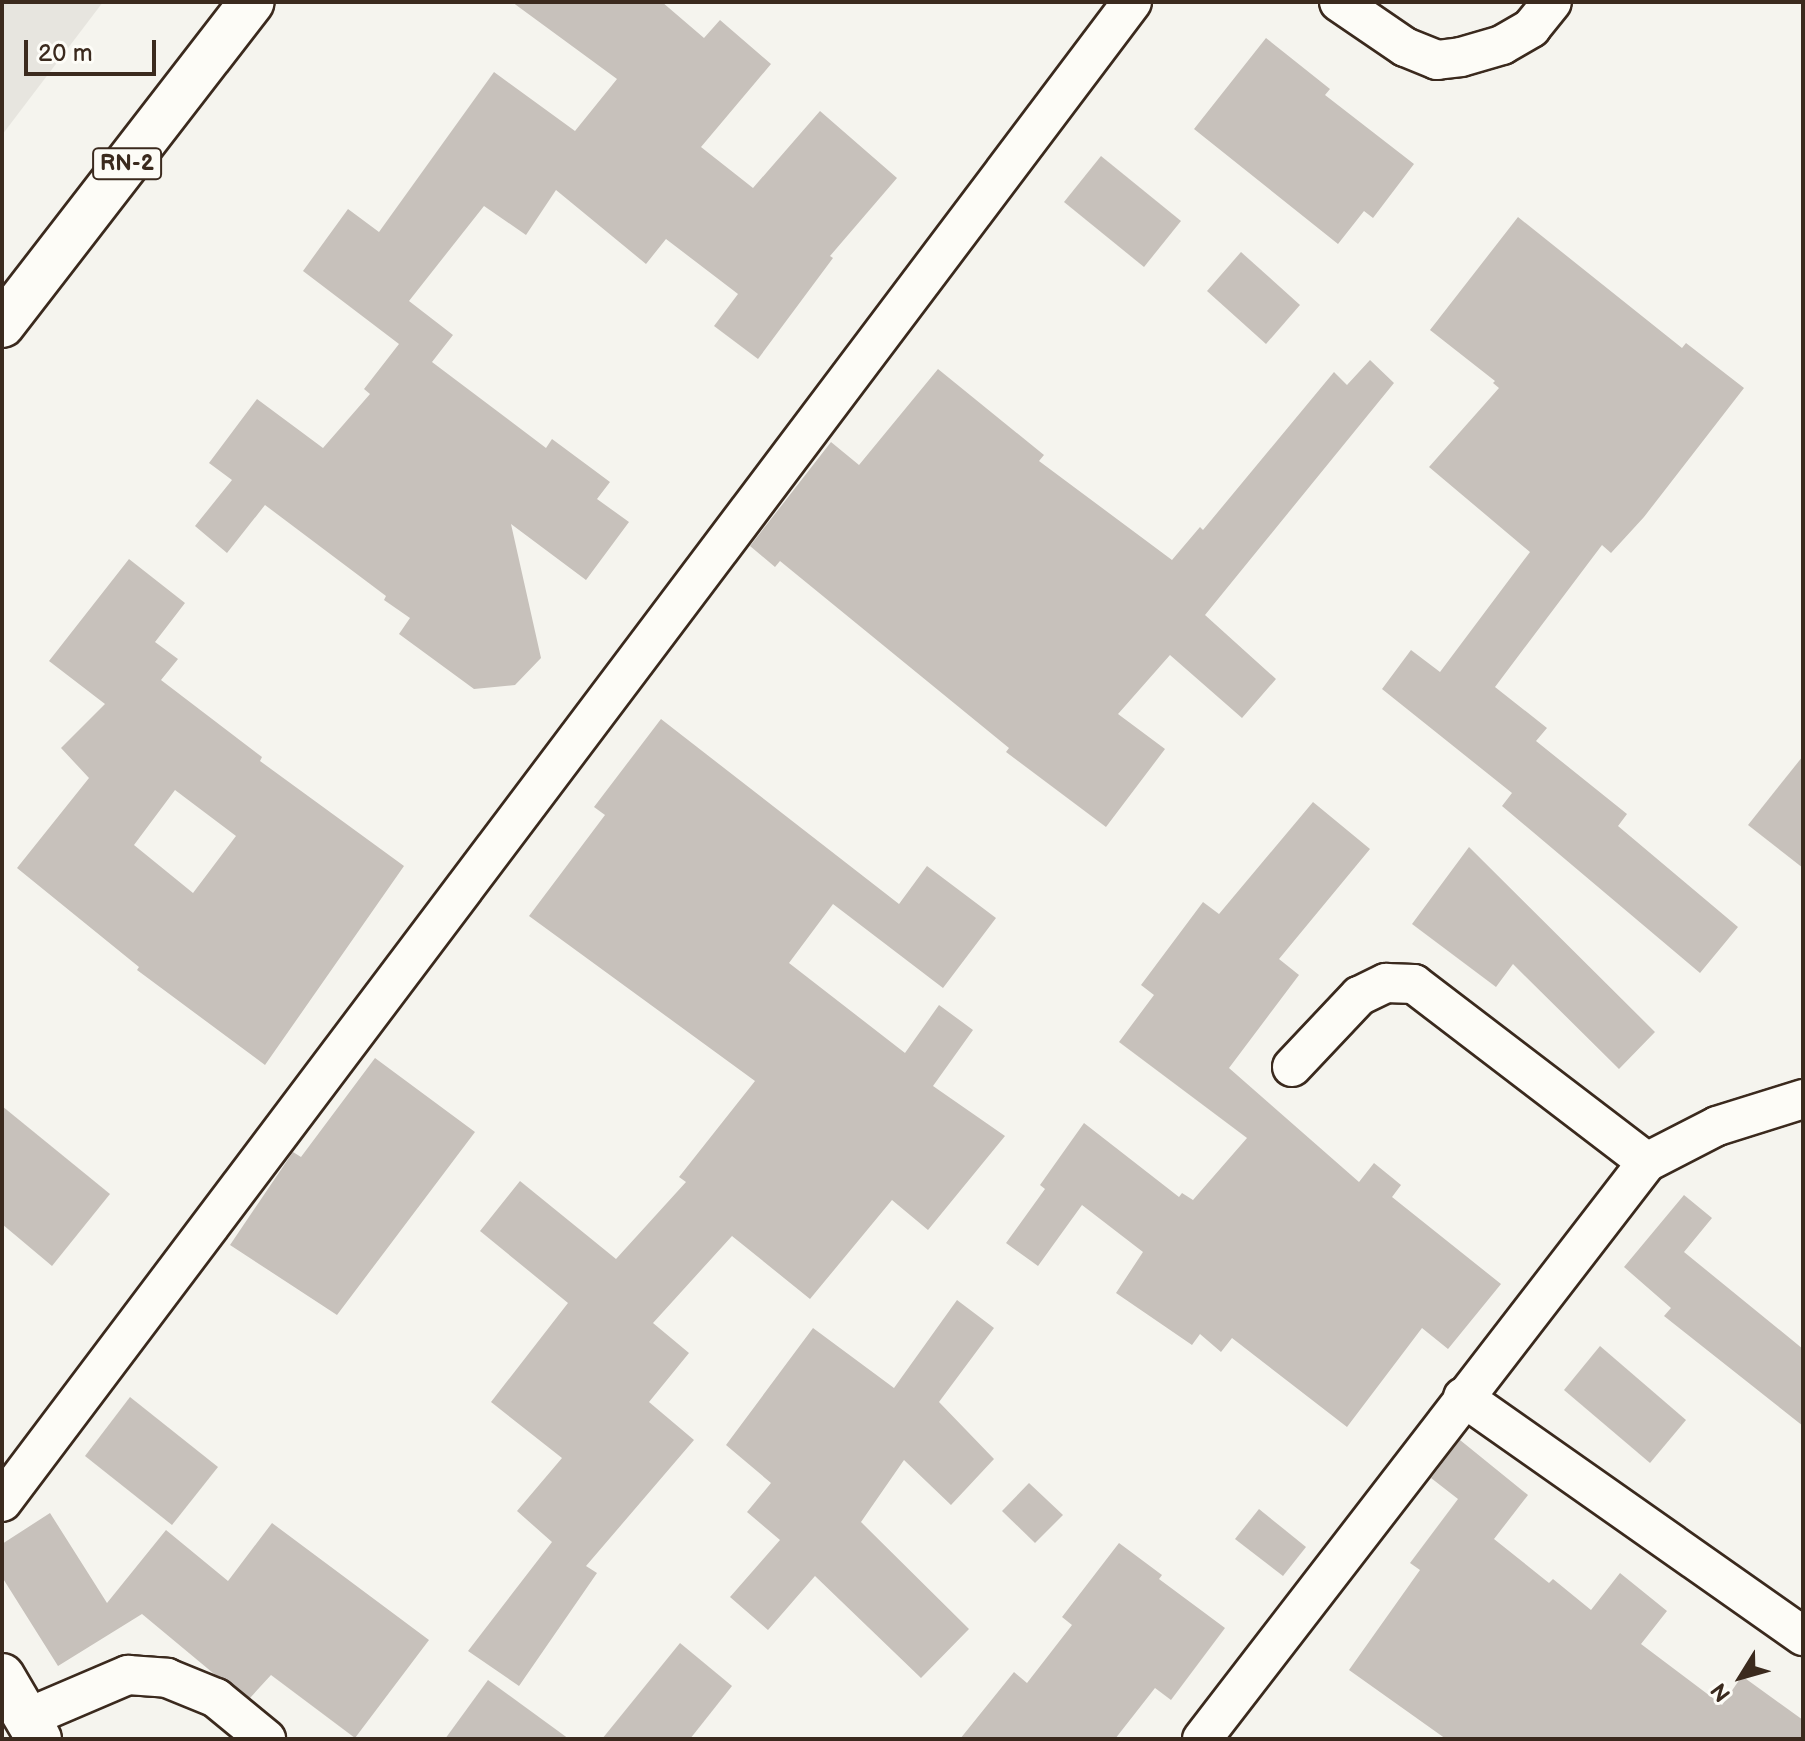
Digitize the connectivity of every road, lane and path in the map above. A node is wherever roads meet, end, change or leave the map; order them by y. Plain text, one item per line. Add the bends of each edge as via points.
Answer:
1 (252, 2) edge
2 (1132, 2) edge
3 (1339, 2) edge
4 (1552, 2) edge
5 (2, 325) edge
6 (1292, 1067) dead end
7 (1803, 1099) edge
8 (1647, 1162) junction
9 (1463, 1397) junction
10 (2, 1502) edge
11 (1803, 1636) edge
12 (2, 1676) edge
13 (33, 1729) edge
14 (266, 1739) edge
15 (1202, 1739) edge

1 - 5 main road, RN-2
2 - 10 street
3 - 4 street via 1405,47 1437,60 1502,45 1531,28
6 - 8 street via 1359,996 1386,983 1414,984
7 - 8 street via 1717,1126
8 - 9 street
9 - 11 street
9 - 15 street
12 - 13 main road
13 - 14 street via 128,1675 167,1678 216,1698

